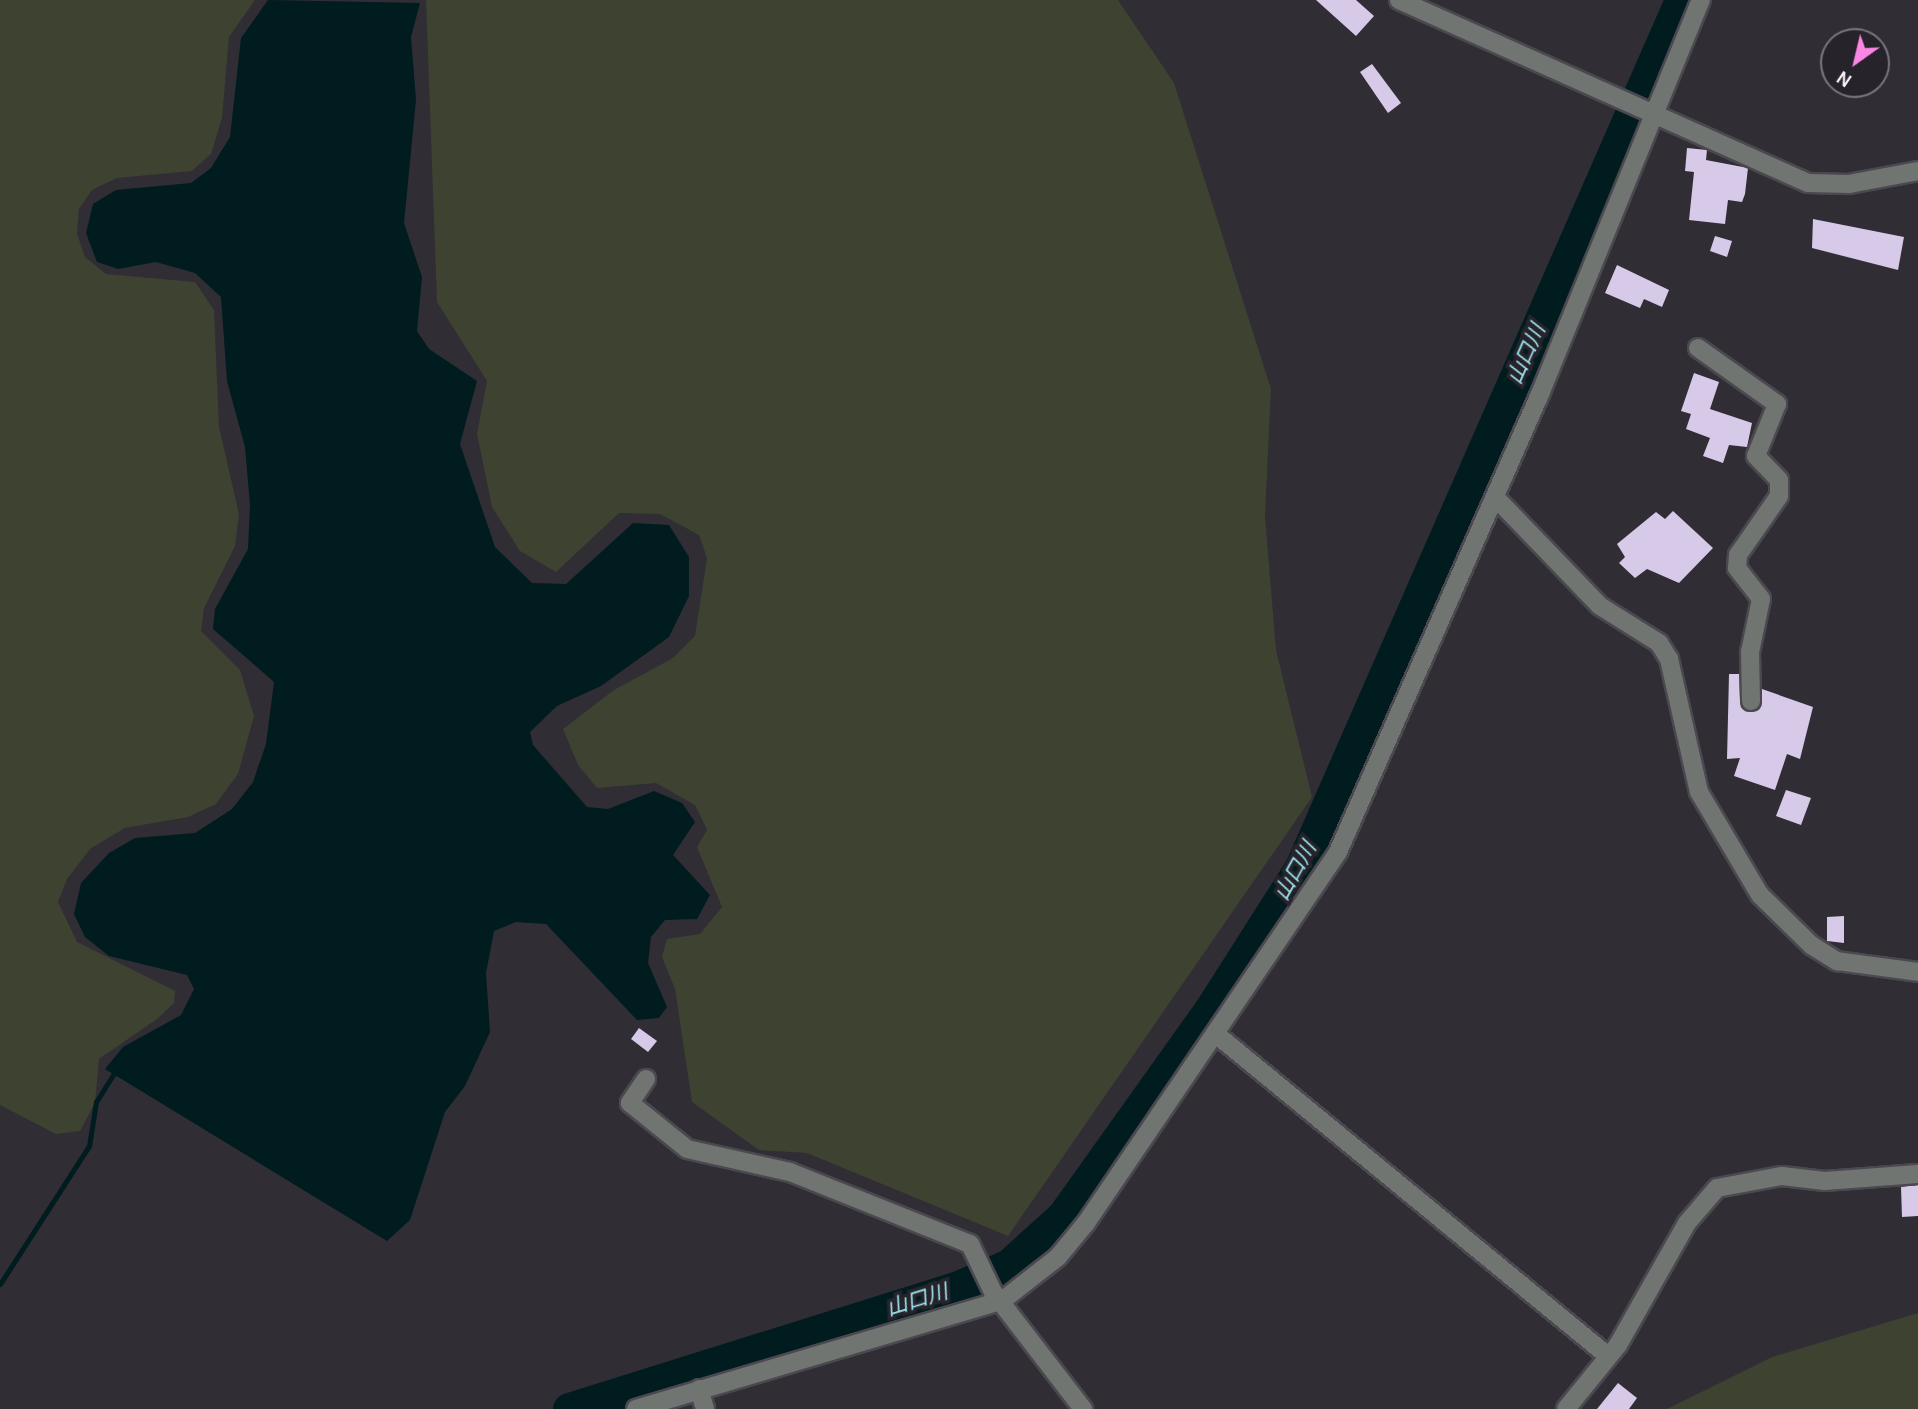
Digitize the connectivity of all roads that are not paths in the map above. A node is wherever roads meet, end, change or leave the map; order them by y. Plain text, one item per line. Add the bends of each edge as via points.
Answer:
1 (1399, 0) edge
2 (1701, 0) edge
3 (1648, 112) junction
4 (1918, 171) edge
5 (1698, 348) dead end
6 (1495, 498) junction
7 (1751, 701) dead end
8 (1918, 972) edge
9 (1217, 1035) junction
10 (646, 1079) dead end
11 (1918, 1174) edge
12 (998, 1296) junction
13 (1608, 1356) junction
14 (699, 1389) junction
15 (636, 1409) edge
16 (705, 1409) edge
17 (1083, 1409) edge
18 (1566, 1409) edge

1 - 3 street
2 - 3 street
3 - 4 street via 1808,183 1883,180
3 - 6 street
5 - 7 street via 1769,391 1777,404 1756,456 1779,480 1779,496 1737,568 1761,599 1751,652
6 - 8 street via 1601,607 1658,643 1669,659 1699,792 1760,895 1811,945 1837,961
6 - 9 street via 1338,852
9 - 12 street via 1065,1249
9 - 13 street
10 - 12 street via 630,1103 687,1149 790,1172 970,1244
11 - 13 street via 1825,1181 1782,1176 1717,1188 1687,1223
12 - 14 street
12 - 17 street
13 - 18 street
14 - 15 street
14 - 16 street

